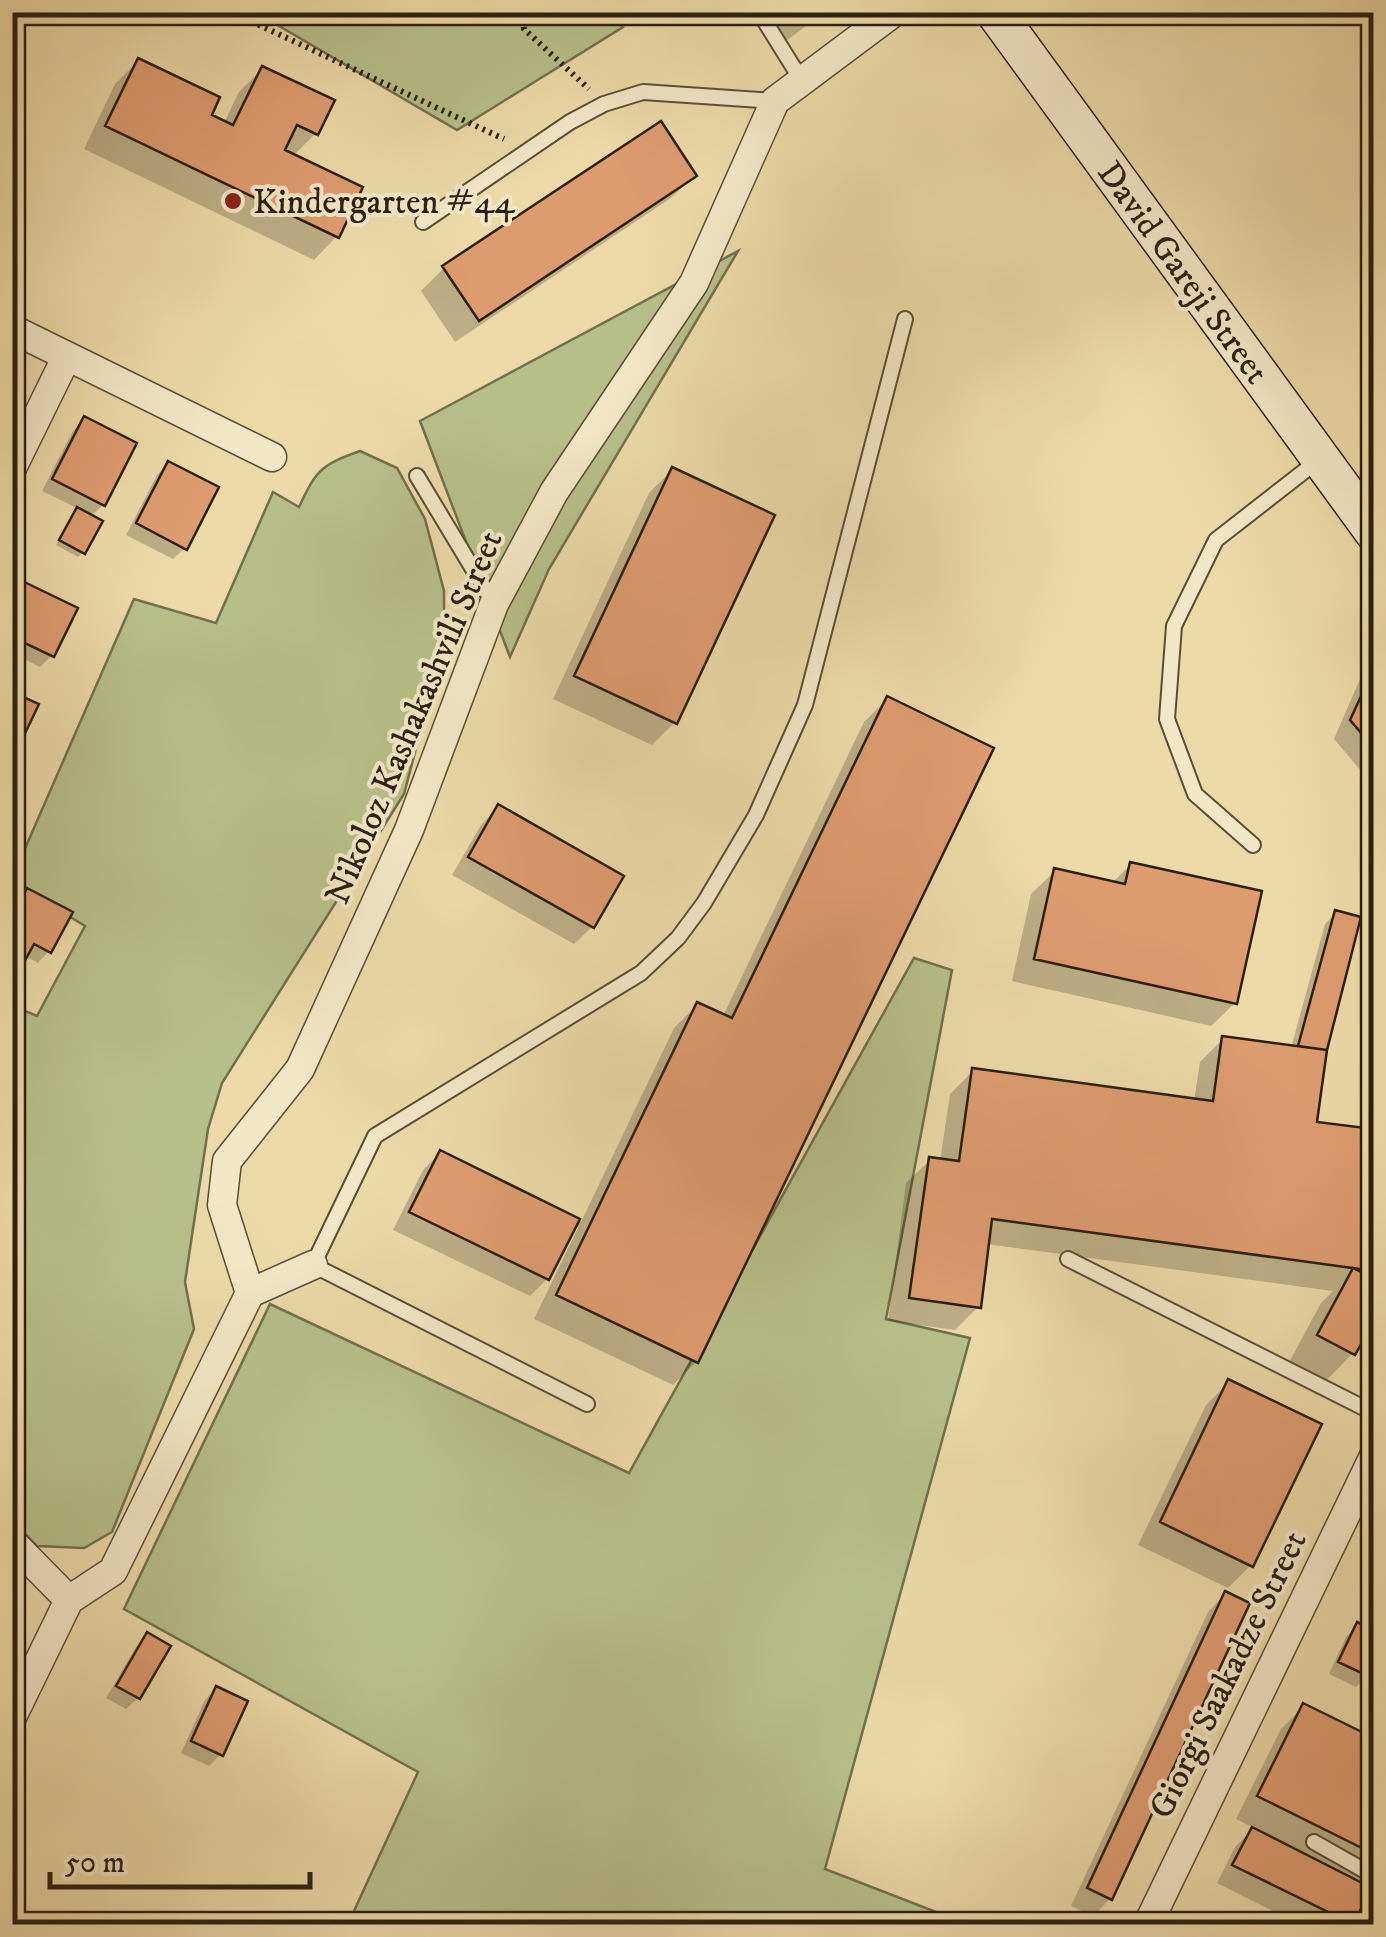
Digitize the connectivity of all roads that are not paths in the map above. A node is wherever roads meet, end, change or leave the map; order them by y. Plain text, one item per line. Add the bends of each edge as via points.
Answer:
1 (760, 12) edge
2 (894, 12) edge
3 (995, 12) edge
4 (802, 81) junction
5 (775, 101) junction
6 (424, 222) dead end
7 (905, 318) dead end
8 (12, 328) edge
9 (67, 356) junction
10 (272, 457) dead end
11 (1320, 459) junction
12 (12, 468) edge
13 (417, 476) dead end
14 (1374, 532) edge
15 (494, 604) junction
16 (1254, 845) dead end
17 (1068, 1259) dead end
18 (313, 1265) junction
19 (250, 1293) junction
20 (587, 1404) dead end
21 (1374, 1414) edge
22 (1374, 1456) edge
23 (12, 1542) edge
24 (69, 1600) junction
25 (12, 1717) edge
26 (1314, 1842) dead end
27 (1374, 1876) edge
28 (1148, 1924) edge

1 - 4 lane
2 - 4 street, Nikoloz Kashakashvili Street
3 - 11 main road, David Gareji Street
4 - 5 street, Nikoloz Kashakashvili Street
5 - 6 lane via 643,92 604,104
5 - 15 street, Nikoloz Kashakashvili Street via 694,283 554,492
7 - 18 lane via 805,705 756,815 704,903 641,973 374,1136
8 - 9 street
9 - 10 street
9 - 12 street
11 - 14 main road, David Gareji Street
11 - 16 lane via 1216,540 1174,626 1167,719 1195,794
13 - 15 lane
15 - 19 street, Nikoloz Kashakashvili Street via 408,830 300,1070 227,1160 222,1205
17 - 21 lane
18 - 19 street
18 - 20 lane
19 - 24 street via 113,1572
22 - 28 street, Giorgi Saakadze Street
23 - 24 street
24 - 25 street
26 - 27 lane

